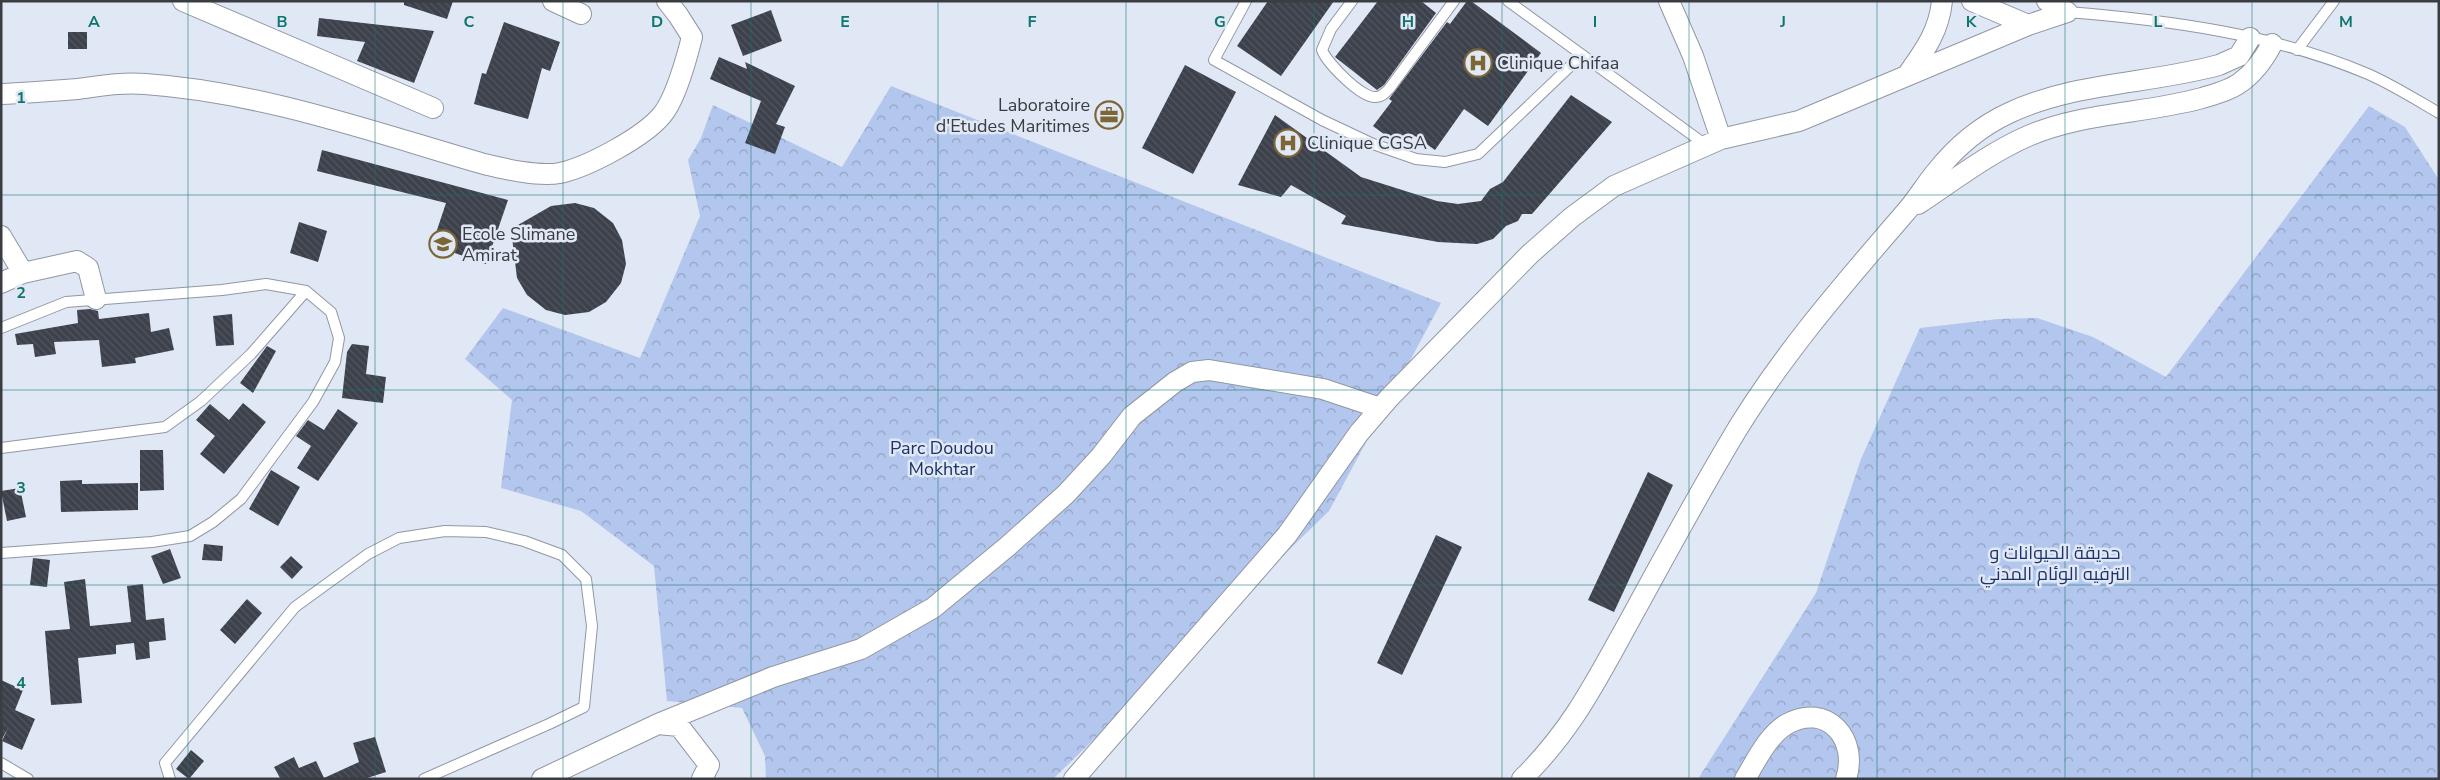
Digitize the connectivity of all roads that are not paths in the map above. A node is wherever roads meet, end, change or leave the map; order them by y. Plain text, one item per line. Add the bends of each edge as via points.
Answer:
1 (183, 1) edge
2 (554, 1) edge
3 (667, 1) edge
4 (1246, 1) edge
5 (1352, 1) edge
6 (1454, 1) edge
7 (1508, 1) edge
8 (1669, 1) edge
9 (1942, 1) edge
10 (1972, 1) edge
11 (2047, 1) edge
12 (2334, 1) edge
13 (2066, 12) junction
14 (581, 14) dead end
15 (2028, 25) junction
16 (2250, 38) junction
17 (2272, 44) junction
18 (2297, 50) junction
19 (1582, 56) junction
20 (1908, 74) junction
21 (1, 94) edge
22 (433, 108) dead end
23 (2439, 113) edge
24 (1713, 142) junction
25 (1906, 212) junction
26 (1, 236) edge
27 (23, 273) junction
28 (1, 283) edge
29 (306, 291) junction
30 (96, 299) junction
31 (1, 328) edge
32 (1380, 408) junction
33 (1, 448) edge
34 (1, 553) edge
35 (658, 724) junction
36 (1, 763) edge
37 (28, 779) edge
38 (170, 779) edge
39 (424, 779) edge
40 (542, 779) edge
41 (702, 779) edge
42 (1074, 779) edge
43 (1522, 779) edge
44 (1744, 779) edge
45 (1846, 779) edge

1 - 22 street
2 - 14 street
3 - 21 street via 692,37 684,68 663,115 618,150 559,173 514,171 484,164 277,105 212,92 117,83
4 - 19 lane via 1214,60 1322,120 1373,144 1416,159 1445,162 1478,154
5 - 6 lane via 1331,29 1322,50 1333,68 1367,96 1375,98 1389,89
7 - 19 lane
8 - 24 street via 1693,56
9 - 20 street via 1937,28
10 - 15 street
11 - 13 street
12 - 18 lane
13 - 15 street
13 - 16 lane via 2143,18
15 - 20 street
16 - 17 lane
16 - 25 street via 2239,56 2219,65 2051,97 2008,114 1986,126 1952,154
17 - 18 lane
17 - 25 street via 2240,84 2190,101 2086,119 2027,136
18 - 23 lane via 2369,74
19 - 24 lane
20 - 24 street via 1799,121
24 - 32 street via 1614,186 1572,217 1530,254
25 - 43 street via 1855,269 1749,409 1598,680 1567,729
26 - 27 street
27 - 28 street
27 - 30 street via 77,261 88,268
29 - 30 lane via 266,284
29 - 33 lane via 251,354 201,401 165,426
29 - 34 lane via 331,312 339,338 335,362 314,402 242,499 190,536 152,542
30 - 31 lane via 66,302
32 - 35 street via 1323,389 1209,370 1192,372 1132,416 1066,494 933,608 861,649 773,677
32 - 42 street via 1288,535
35 - 40 street
35 - 41 street via 679,726 709,766
36 - 37 lane
38 - 39 lane via 165,763 295,608 368,554 400,538 445,531 486,532 524,540 562,555 586,579 592,626 584,707
44 - 45 street via 1775,734 1793,721 1811,718 1828,721 1842,735 1848,751

